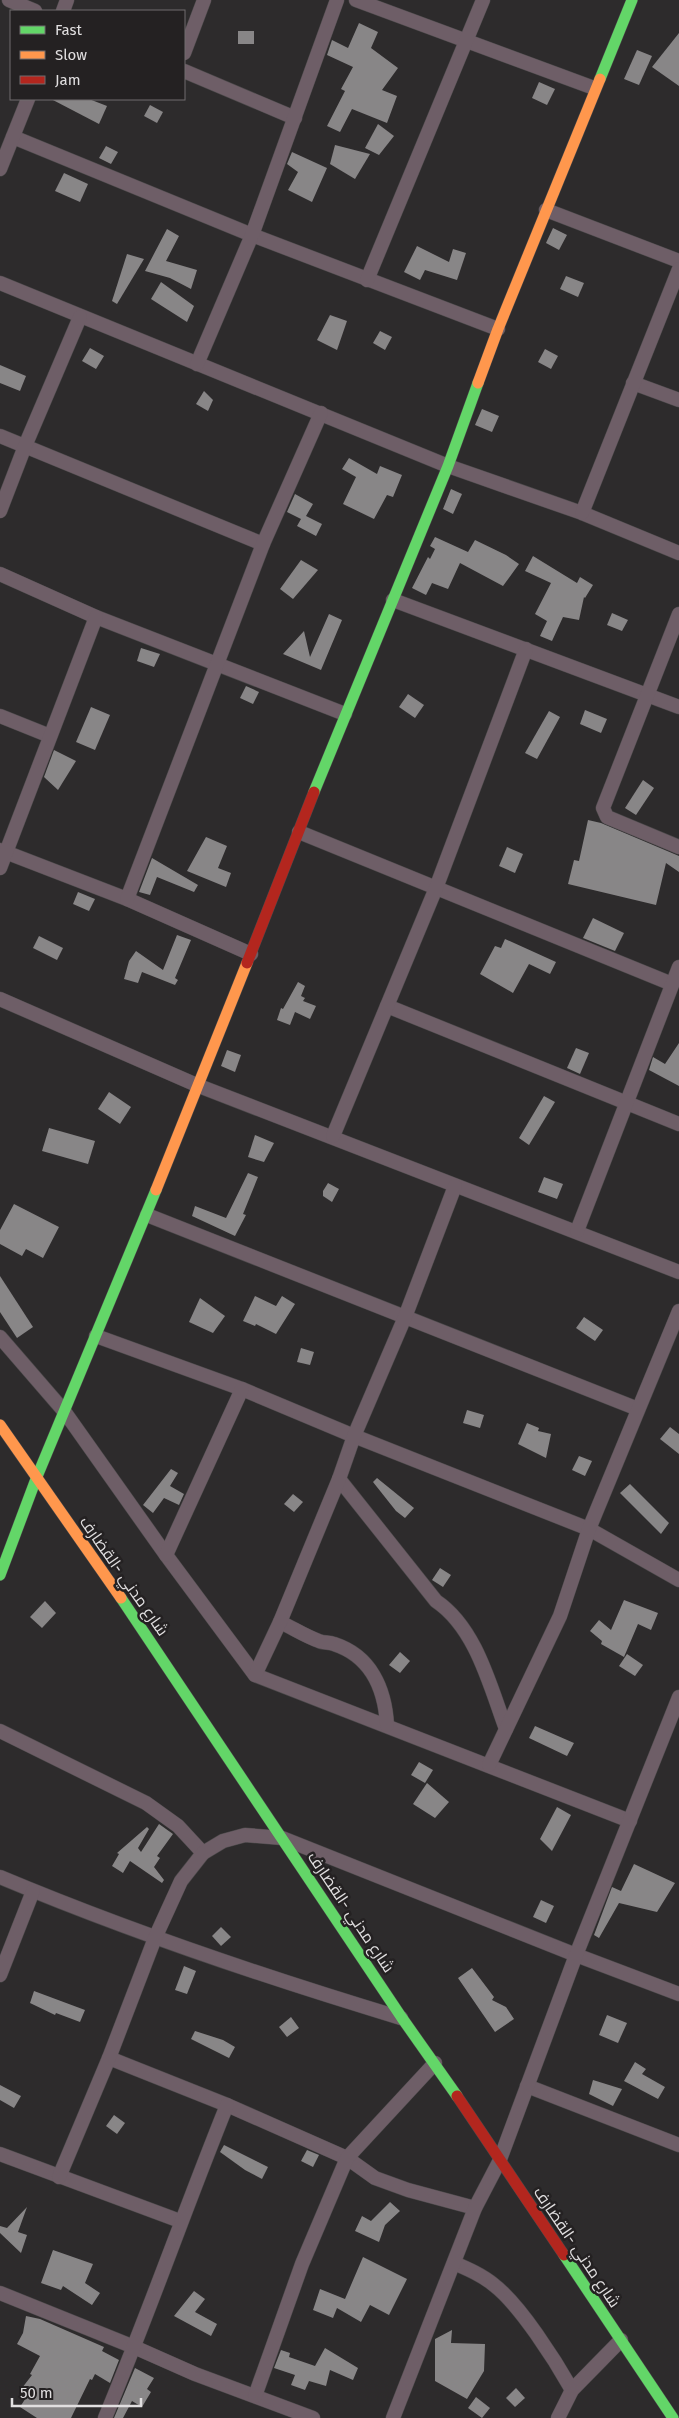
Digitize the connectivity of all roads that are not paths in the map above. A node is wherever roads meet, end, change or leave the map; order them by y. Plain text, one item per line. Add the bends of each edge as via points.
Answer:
1 (9, 0) edge
2 (204, 0) edge
3 (337, 0) edge
4 (356, 0) edge
5 (483, 0) edge
6 (632, 0) edge
7 (33, 10) edge
8 (466, 42) junction
9 (185, 51) edge
10 (185, 71) edge
11 (594, 88) junction
12 (28, 100) edge
13 (295, 118) junction
14 (12, 137) junction
15 (0, 169) edge
16 (546, 210) junction
17 (252, 235) junction
18 (679, 261) edge
19 (679, 269) edge
20 (367, 280) junction
21 (0, 283) edge
22 (80, 317) junction
23 (498, 329) junction
24 (197, 364) junction
25 (633, 383) junction
26 (679, 400) edge
27 (321, 413) junction
28 (0, 436) edge
29 (25, 446) junction
30 (448, 466) junction
31 (0, 511) edge
32 (582, 513) junction
33 (264, 544) junction
34 (679, 553) edge
35 (0, 574) edge
36 (393, 600) junction
37 (679, 614) edge
38 (96, 617) junction
39 (526, 649) junction
40 (216, 663) junction
41 (646, 694) junction
42 (679, 707) edge
43 (345, 714) junction
44 (0, 716) edge
45 (50, 736) junction
46 (299, 832) junction
47 (679, 847) edge
48 (3, 851) edge
49 (0, 868) edge
50 (436, 888) junction
51 (127, 899) junction
52 (250, 954) junction
53 (679, 967) edge
54 (672, 984) junction
55 (0, 999) edge
56 (387, 1006) junction
57 (199, 1086) junction
58 (626, 1104) junction
59 (679, 1124) edge
60 (333, 1136) junction
61 (455, 1186) junction
62 (147, 1214) junction
63 (577, 1231) junction
64 (679, 1272) edge
65 (679, 1311) edge
66 (405, 1317) junction
67 (96, 1336) junction
68 (0, 1337) edge
69 (242, 1389) junction
70 (638, 1409) junction
71 (64, 1411) junction
72 (0, 1425) edge
73 (354, 1436) junction
74 (36, 1479) junction
75 (339, 1479) junction
76 (589, 1529) junction
77 (166, 1555) junction
78 (0, 1573) edge
79 (679, 1580) edge
80 (280, 1622) junction
81 (255, 1675) junction
82 (678, 1704) edge
83 (386, 1725) junction
84 (506, 1729) junction
85 (0, 1731) edge
86 (489, 1765) junction
87 (630, 1821) junction
88 (282, 1838) junction
89 (203, 1853) junction
90 (0, 1877) edge
91 (33, 1891) junction
92 (155, 1938) junction
93 (576, 1955) junction
94 (0, 1976) edge
95 (679, 1994) edge
96 (402, 2018) junction
97 (109, 2058) junction
98 (435, 2064) junction
99 (527, 2086) junction
100 (227, 2105) junction
101 (679, 2145) edge
102 (0, 2154) edge
103 (346, 2158) junction
104 (499, 2162) junction
105 (59, 2177) junction
106 (475, 2208) junction
107 (180, 2221) junction
108 (454, 2263) junction
109 (0, 2293) edge
110 (621, 2340) junction
111 (134, 2347) junction
112 (572, 2390) junction
113 (255, 2396) junction
114 (679, 2408) edge
115 (105, 2418) edge
116 (313, 2418) edge
117 (393, 2418) edge
118 (558, 2418) edge
119 (673, 2418) edge

1 - 7 street
2 - 9 street
3 - 13 street
4 - 8 street
5 - 8 street
6 - 11 main road
8 - 11 street
8 - 20 street
10 - 13 street
11 - 16 main road
12 - 14 street
13 - 17 street
14 - 15 street
14 - 17 street
16 - 18 street
16 - 23 main road
17 - 20 street
17 - 24 street
19 - 25 street
20 - 23 street
21 - 22 street
22 - 24 street
22 - 29 street
23 - 30 main road
24 - 27 street
25 - 26 street
25 - 32 street
27 - 30 street
27 - 33 street
28 - 29 street
29 - 31 street
29 - 33 street
30 - 32 street
30 - 36 main road
32 - 34 street
33 - 40 street
35 - 38 street
36 - 39 street
36 - 43 main road
37 - 41 street
38 - 40 street
38 - 45 street
39 - 41 street
39 - 50 street
40 - 43 street
40 - 51 street
41 - 42 street
41 - 47 street via 603,808 608,817
43 - 46 main road
44 - 45 street
45 - 48 street
46 - 50 street
46 - 52 main road
48 - 49 street
48 - 51 street
50 - 54 street
50 - 56 street
51 - 52 street
52 - 57 main road
53 - 54 street
54 - 58 street
55 - 57 street
56 - 58 street
56 - 60 street
57 - 60 street
57 - 62 main road
58 - 59 street
58 - 63 street
60 - 61 street
61 - 63 street
61 - 66 street
62 - 66 street
62 - 67 main road
63 - 64 street
65 - 70 street
66 - 70 street
66 - 73 street
67 - 69 street
67 - 71 main road
68 - 71 street
69 - 73 street
69 - 77 street
70 - 76 street
71 - 74 main road
71 - 77 street
72 - 74 main road, شارع مدني -القضارف
73 - 75 street
73 - 76 street
74 - 78 main road
74 - 88 main road, شارع مدني -القضارف via 126,1605
75 - 80 street
75 - 84 street via 436,1601 458,1621 473,1646
76 - 79 street
76 - 84 street via 560,1616
77 - 81 street
80 - 81 street
80 - 83 street via 321,1642 350,1651 368,1666 379,1683 386,1704
81 - 83 street
82 - 87 street
83 - 86 street
84 - 86 street
85 - 89 street via 146,1803 178,1826
86 - 87 street
87 - 93 street
88 - 89 street via 245,1835 223,1841
88 - 93 street
88 - 96 main road, شارع مدني -القضارف
89 - 92 street via 181,1881
90 - 91 street
91 - 92 street
91 - 94 street
92 - 96 street via 265,1977
92 - 97 street
93 - 95 street
93 - 99 street
96 - 98 main road, شارع مدني -القضارف
97 - 100 street
97 - 105 street
98 - 103 street
98 - 104 main road, شارع مدني -القضارف
99 - 101 street
99 - 104 street
100 - 103 street
100 - 107 street
102 - 105 street
103 - 106 street via 375,2178
103 - 113 street via 302,2264
104 - 106 street
104 - 110 main road, شارع مدني -القضارف
105 - 107 street
106 - 108 street
107 - 111 street
108 - 112 street via 496,2286 556,2362
108 - 117 street
109 - 111 street
110 - 112 street
110 - 119 main road, شارع مدني -القضارف
111 - 113 street
111 - 115 street
112 - 118 street
113 - 116 street
114 - 119 street

